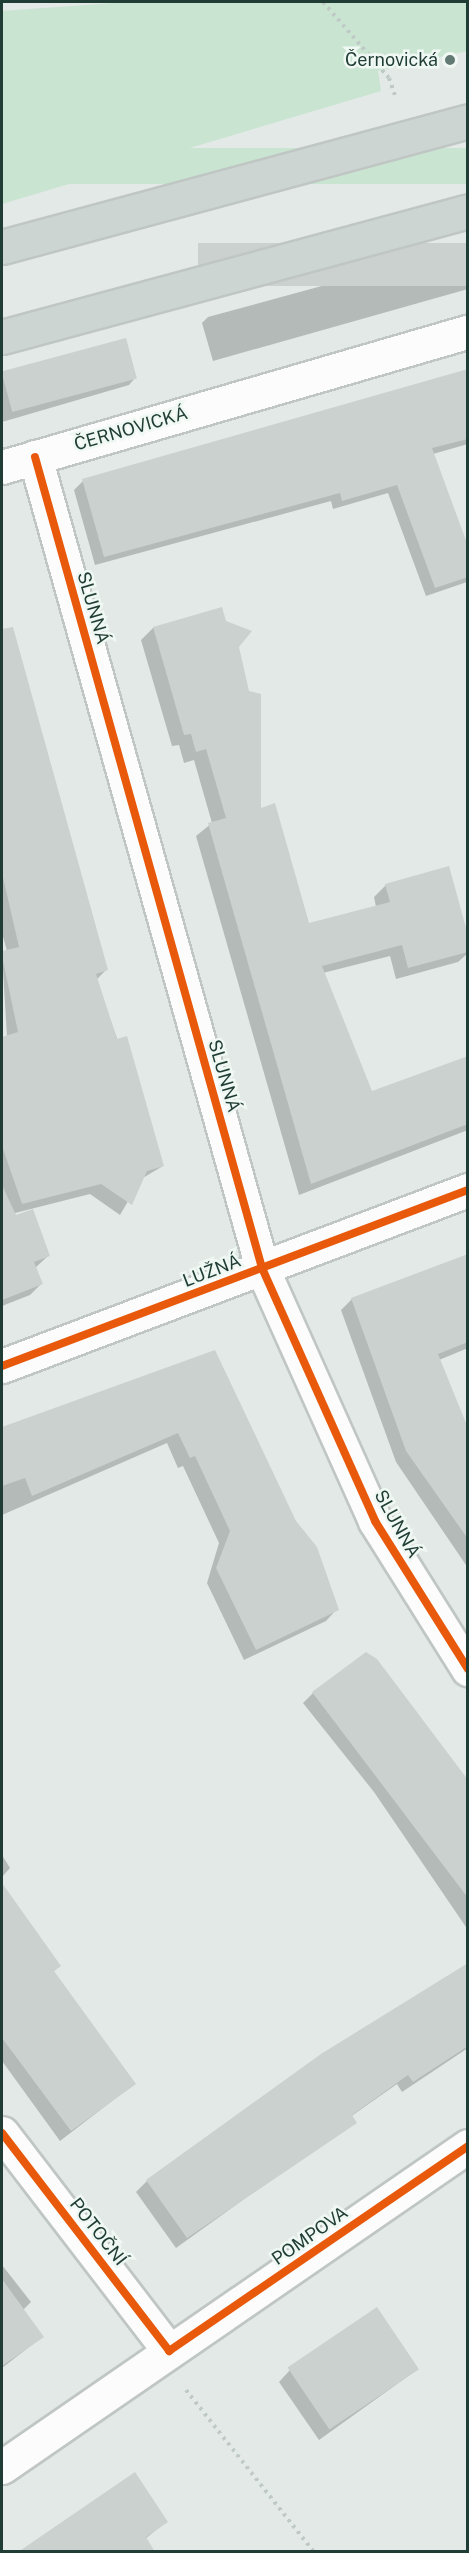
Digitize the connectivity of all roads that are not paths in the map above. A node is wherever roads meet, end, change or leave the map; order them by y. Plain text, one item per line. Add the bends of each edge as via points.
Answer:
1 (468, 121) edge
2 (468, 211) edge
3 (2, 246) edge
4 (468, 332) edge
5 (2, 337) edge
6 (35, 457) junction
7 (2, 467) edge
8 (468, 1190) edge
9 (262, 1268) junction
10 (2, 1366) edge
11 (468, 1669) edge
12 (2, 2133) edge
13 (468, 2146) edge
14 (165, 2354) junction
15 (2, 2467) edge

1 - 3 main road
2 - 5 main road
4 - 6 street, ČERNOVICKÁ
6 - 7 street, ČERNOVICKÁ
6 - 9 street, SLUNNÁ
8 - 9 street, LUŽNÁ
9 - 10 street, LUŽNÁ
9 - 11 street, SLUNNÁ via 375,1521
12 - 14 street, POTOČNÍ
13 - 14 street, POMPOVA
14 - 15 street, POMPOVA

